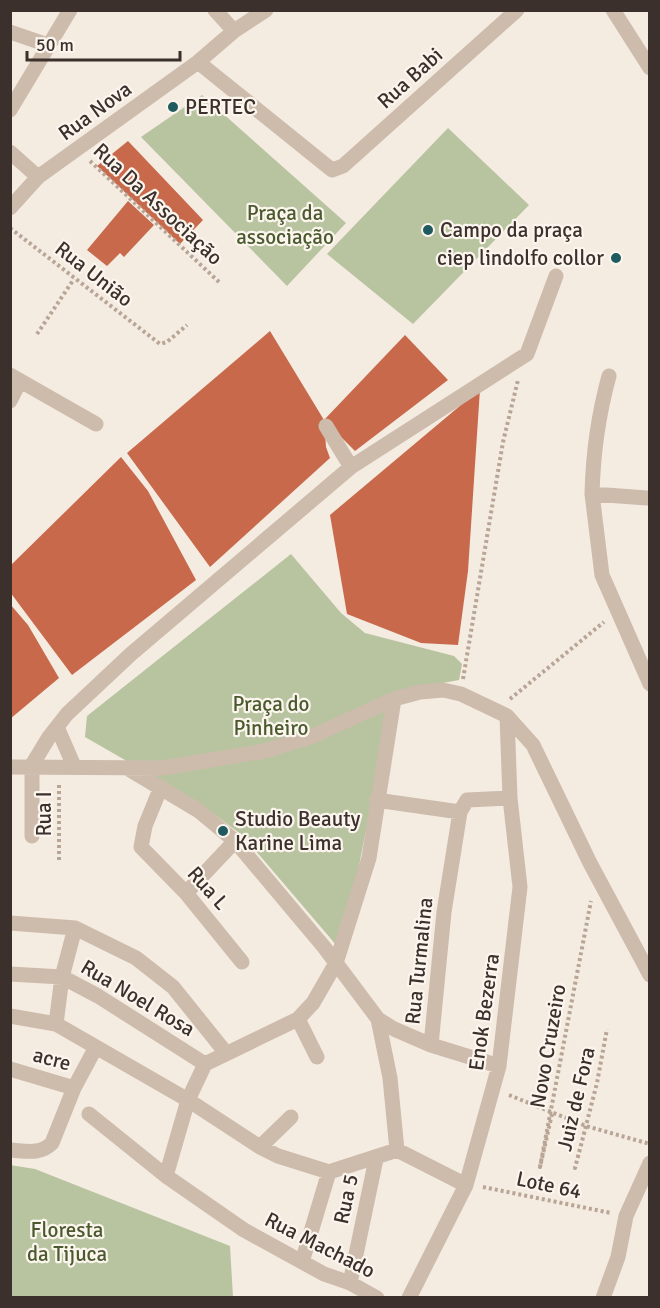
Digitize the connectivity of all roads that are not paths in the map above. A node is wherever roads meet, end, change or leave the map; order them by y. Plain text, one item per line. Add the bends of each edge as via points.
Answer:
1 (70, 10) edge
2 (215, 10) edge
3 (266, 10) edge
4 (517, 10) edge
5 (613, 10) edge
6 (234, 31) junction
7 (10, 32) edge
8 (48, 45) junction
9 (198, 62) junction
10 (650, 68) edge
11 (10, 110) edge
12 (10, 152) edge
13 (39, 177) junction
14 (10, 208) edge
15 (556, 276) dead end
16 (609, 376) dead end
17 (15, 378) edge
18 (10, 401) edge
19 (96, 423) dead end
20 (326, 426) dead end
21 (351, 467) junction
22 (592, 494) junction
23 (649, 500) edge
24 (650, 684) edge
25 (394, 699) junction
26 (502, 714) junction
27 (57, 727) junction
28 (32, 765) junction
29 (66, 766) junction
30 (10, 767) edge
31 (127, 768) junction
32 (161, 787) junction
33 (510, 798) junction
34 (376, 800) junction
35 (460, 812) junction
36 (32, 836) dead end
37 (235, 841) junction
38 (186, 893) junction
39 (10, 923) edge
40 (75, 928) junction
41 (242, 962) dead end
42 (336, 963) junction
43 (10, 974) edge
44 (650, 975) edge
45 (62, 977) junction
46 (10, 1016) edge
47 (298, 1019) junction
48 (378, 1019) junction
49 (56, 1024) junction
50 (431, 1045) junction
51 (96, 1047) junction
52 (226, 1053) junction
53 (317, 1057) dead end
54 (205, 1064) junction
55 (499, 1066) junction
56 (10, 1069) edge
57 (74, 1088) junction
58 (188, 1100) junction
59 (88, 1114) dead end
60 (291, 1117) dead end
61 (260, 1147) junction
62 (10, 1150) edge
63 (397, 1150) junction
64 (376, 1159) junction
65 (650, 1163) edge
66 (329, 1172) junction
67 (166, 1176) junction
68 (466, 1185) junction
69 (302, 1262) junction
70 (350, 1283) junction
71 (377, 1298) edge
72 (409, 1298) edge
73 (603, 1298) edge

1 - 8 street
2 - 6 street
3 - 6 street, Rua Nova
4 - 9 street, Rua Babi via 342,166 328,169
5 - 10 street
6 - 9 street, Rua Nova
7 - 8 street
8 - 11 street
9 - 13 street, Rua Nova
12 - 13 street
13 - 14 street, Rua Nova
15 - 21 street via 526,354
16 - 22 street via 593,452
17 - 18 street
17 - 19 street
20 - 21 street
21 - 27 street via 131,654
22 - 23 street
22 - 24 street via 602,575
25 - 26 street via 443,690
25 - 31 street via 313,736 265,751 163,768
25 - 34 street
26 - 33 street, Enok Bezerra
26 - 44 street via 533,745
27 - 28 street
27 - 29 street
28 - 29 street
28 - 30 street
28 - 36 street
29 - 31 street
31 - 32 street
32 - 37 street via 199,811
32 - 38 street, Rua L via 140,843 143,851
33 - 35 street via 467,800
33 - 55 street, Enok Bezerra via 520,887
34 - 35 street
34 - 42 street via 366,867
35 - 50 street, Rua Turmalina via 444,912
37 - 38 street
37 - 42 street
38 - 41 street, Rua L
39 - 40 street
40 - 45 street
40 - 52 street via 136,958 173,987
42 - 47 street via 313,1003
42 - 48 street
43 - 45 street, Rua Noel Rosa
45 - 49 street
45 - 54 street, Rua Noel Rosa
46 - 49 street
47 - 52 street
47 - 53 street
48 - 50 street
48 - 63 street via 390,1078
49 - 51 street
50 - 55 street, Rua Turmalina
51 - 57 street, acre
51 - 58 street
52 - 54 street
54 - 58 street
55 - 68 street, Enok Bezerra
56 - 57 street, acre
57 - 62 street via 52,1143 40,1152
58 - 61 street
58 - 67 street
59 - 67 street, Rua Machado
60 - 61 street
61 - 66 street
63 - 64 street
63 - 68 street
64 - 66 street
64 - 70 street, Rua 5
65 - 73 street via 626,1216 618,1257
66 - 69 street
67 - 69 street, Rua Machado via 244,1230
68 - 72 street, Enok Bezerra
69 - 70 street, Rua Machado
70 - 71 street, Rua Machado

